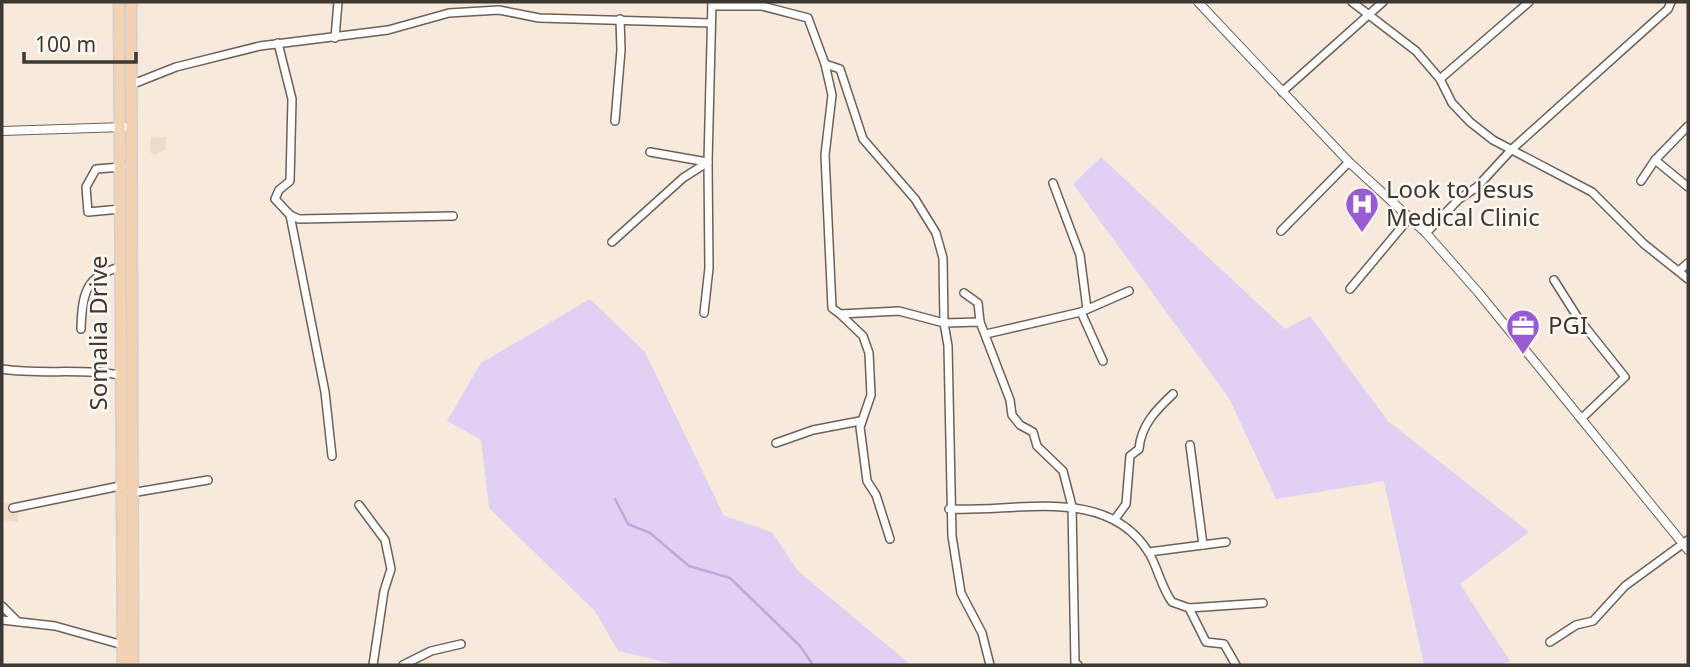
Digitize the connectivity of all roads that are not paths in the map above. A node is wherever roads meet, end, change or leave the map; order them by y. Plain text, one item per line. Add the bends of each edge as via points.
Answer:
1 (119, 2) edge
2 (131, 2) edge
3 (338, 2) edge
4 (1198, 2) edge
5 (1352, 2) edge
6 (1383, 2) edge
7 (1529, 2) edge
8 (1671, 2) edge
9 (712, 4) edge
10 (763, 4) edge
11 (1370, 16) junction
12 (620, 19) junction
13 (711, 23) junction
14 (335, 38) junction
15 (278, 43) junction
16 (825, 64) junction
17 (1440, 79) junction
18 (133, 84) junction
19 (1282, 92) junction
20 (615, 121) dead end
21 (1688, 126) edge
22 (118, 127) junction
23 (131, 127) junction
24 (2, 131) edge
25 (1513, 149) junction
26 (650, 152) dead end
27 (1655, 160) junction
28 (708, 162) junction
29 (1349, 162) junction
30 (126, 167) junction
31 (1641, 181) dead end
32 (1053, 183) dead end
33 (1688, 187) edge
34 (121, 209) junction
35 (290, 215) junction
36 (453, 216) dead end
37 (1410, 216) junction
38 (1280, 231) dead end
39 (1426, 233) junction
40 (612, 242) dead end
41 (1688, 263) edge
42 (121, 267) junction
43 (1680, 270) junction
44 (1688, 279) edge
45 (1554, 280) dead end
46 (1350, 289) dead end
47 (1129, 291) dead end
48 (964, 293) dead end
49 (1084, 311) junction
50 (704, 313) dead end
51 (840, 314) junction
52 (944, 323) junction
53 (980, 323) junction
54 (81, 329) dead end
55 (986, 334) junction
56 (1103, 361) dead end
57 (2, 369) edge
58 (119, 375) junction
59 (1173, 394) dead end
60 (1581, 419) junction
61 (860, 421) junction
62 (776, 443) dead end
63 (1190, 445) dead end
64 (332, 456) dead end
65 (208, 480) dead end
66 (120, 486) junction
67 (131, 493) junction
68 (359, 505) dead end
69 (1072, 506) junction
70 (13, 508) dead end
71 (949, 509) junction
72 (1115, 519) junction
73 (890, 539) dead end
74 (1226, 542) dead end
75 (1203, 545) junction
76 (1686, 545) edge
77 (1149, 552) junction
78 (1263, 603) dead end
79 (2, 606) edge
80 (1189, 608) junction
81 (2, 620) edge
82 (17, 621) junction
83 (1550, 642) dead end
84 (461, 644) dead end
85 (123, 645) junction
86 (123, 665) edge
87 (133, 665) edge
88 (373, 665) edge
89 (403, 665) edge
90 (990, 665) edge
91 (1078, 665) edge
92 (1236, 665) edge

1 - 22 main road, Somalia Drive
2 - 18 main road, Somalia Drive
3 - 14 street
4 - 19 street
5 - 11 street
6 - 11 street
7 - 17 street
8 - 25 street
9 - 10 street
9 - 13 street
10 - 16 street via 808,18
11 - 17 street via 1416,51
11 - 19 street
12 - 13 street
12 - 14 street via 538,18 468,10
12 - 20 street
13 - 28 street
14 - 15 street
15 - 18 street via 176,67
15 - 35 street via 291,90 293,125 290,181 275,199
16 - 51 street via 832,95 825,155 831,298 832,308
16 - 52 street via 840,69 863,139 927,215 943,258
17 - 25 street via 1452,103 1470,122
18 - 23 main road, Somalia Drive
19 - 29 street
21 - 27 street
22 - 23 street
22 - 24 street
22 - 30 main road, Somalia Drive
23 - 30 main road, Somalia Drive
25 - 39 street
25 - 43 street via 1592,192 1643,244
26 - 28 street
27 - 31 street
27 - 33 street
28 - 40 street via 682,178
28 - 50 street via 709,268
29 - 37 street
29 - 38 street
30 - 34 main road, Somalia Drive
30 - 34 street via 96,169 86,187 88,212
30 - 67 main road, Somalia Drive
32 - 49 street via 1080,255
34 - 42 main road, Somalia Drive
35 - 36 street via 299,219
35 - 64 street via 325,392
37 - 39 street
37 - 46 street
39 - 60 street
41 - 43 street
42 - 54 street via 106,270 88,285
42 - 58 main road, Somalia Drive
43 - 44 street
45 - 60 street via 1626,377
47 - 49 street
48 - 53 street via 978,303
49 - 55 street
49 - 56 street
51 - 52 street via 899,311
51 - 61 street via 863,336 869,353 871,395
52 - 53 street
52 - 71 street
53 - 55 street
55 - 69 street via 1012,415 1033,432 1037,446 1063,471
57 - 58 street via 96,370
58 - 66 main road, Somalia Drive
59 - 72 street via 1140,434 1139,449 1130,456 1126,504
60 - 76 street
61 - 62 street
61 - 73 street via 867,481
63 - 75 street
65 - 67 street
66 - 70 street
66 - 85 main road, Somalia Drive
67 - 87 main road, Somalia Drive
68 - 88 street via 385,540 391,569
69 - 71 street
69 - 72 street
69 - 91 street
71 - 90 street via 961,593 982,633
72 - 77 street
74 - 75 street
75 - 77 street
76 - 83 street via 1625,586 1593,621 1576,625
77 - 80 street via 1172,602
78 - 80 street
79 - 82 street
80 - 92 street via 1206,642 1224,644
81 - 82 street
82 - 85 street via 55,626
84 - 89 street
85 - 86 main road, Somalia Drive

